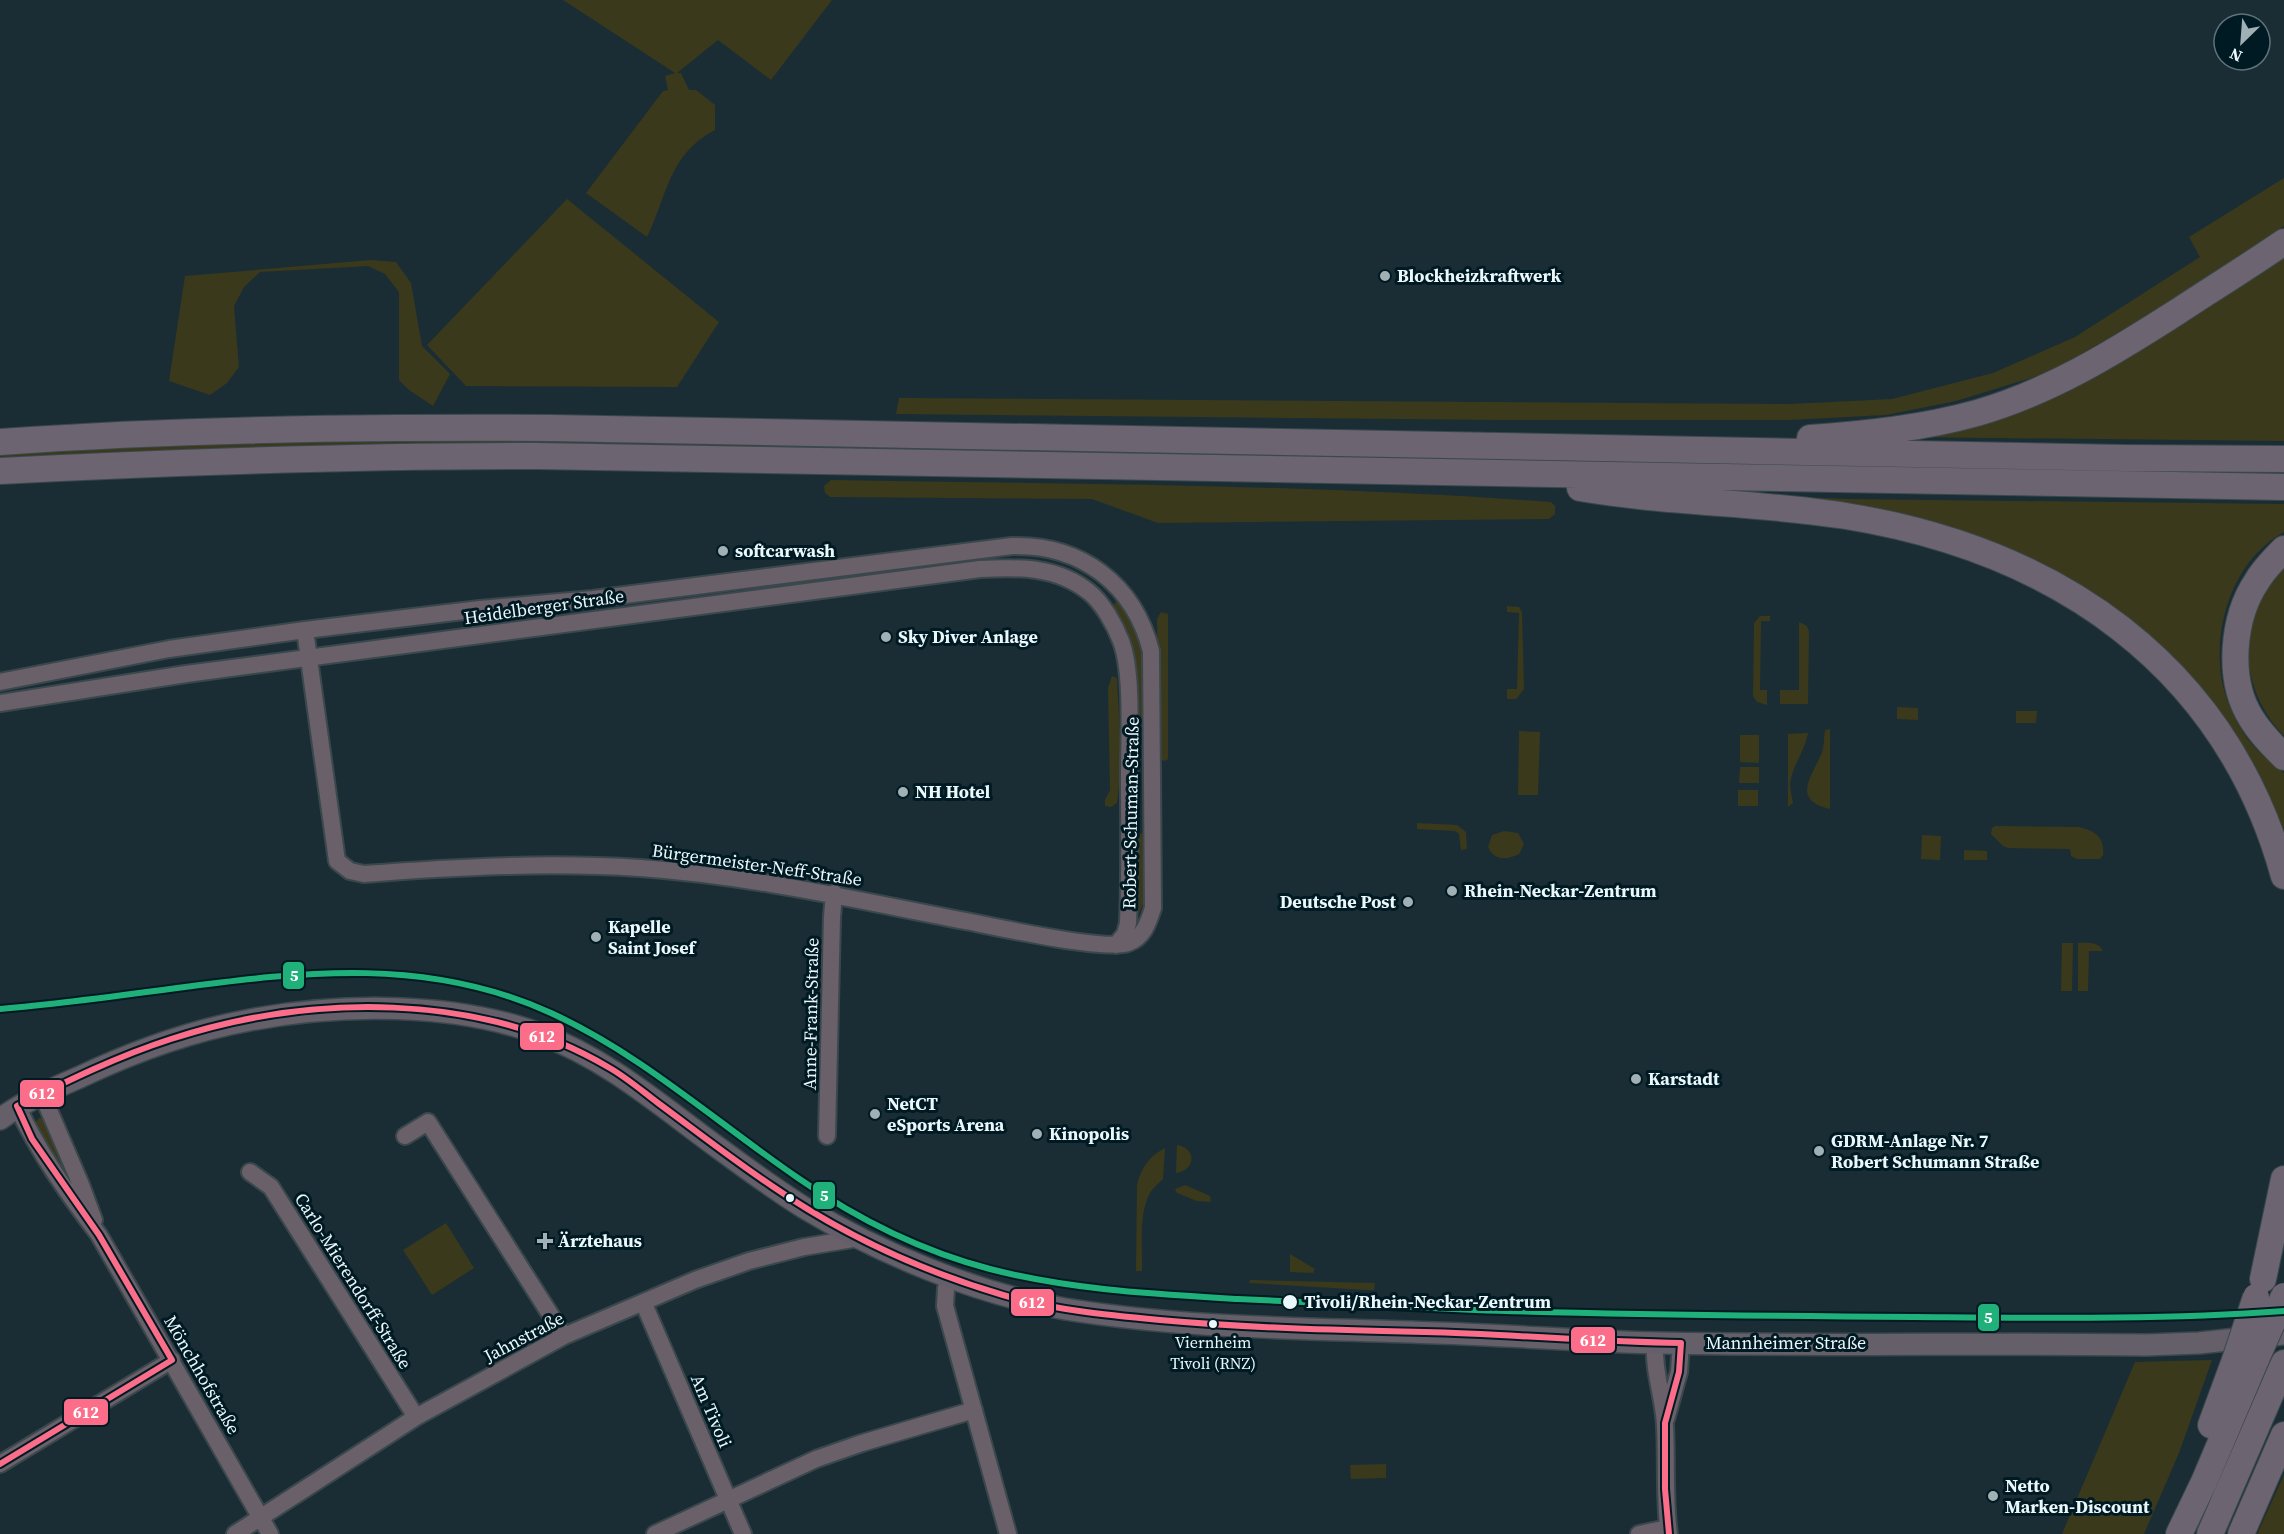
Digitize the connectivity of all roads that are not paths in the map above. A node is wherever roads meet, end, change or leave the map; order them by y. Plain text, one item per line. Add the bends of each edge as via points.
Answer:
1 (2284, 242) edge
2 (0, 442) edge
3 (1669, 450) junction
4 (2284, 459) edge
5 (0, 471) edge
6 (1482, 472) junction
7 (2284, 487) edge
8 (2284, 549) edge
9 (1062, 551) joint
10 (1090, 592) joint
11 (305, 630) junction
12 (309, 658) junction
13 (0, 682) edge
14 (0, 703) edge
15 (2284, 757) edge
16 (2284, 876) edge
17 (834, 893) junction
18 (1116, 945) junction
19 (42, 1094) junction
20 (9, 1108) edge
21 (0, 1119) edge
22 (405, 1136) dead end
23 (827, 1136) dead end
24 (250, 1172) dead end
25 (2284, 1179) edge
26 (2284, 1223) edge
27 (99, 1235) junction
28 (859, 1238) junction
29 (950, 1276) junction
30 (2260, 1288) junction
31 (2284, 1296) edge
32 (644, 1304) junction
33 (2283, 1334) edge
34 (564, 1336) junction
35 (1655, 1343) junction
36 (1681, 1343) junction
37 (2246, 1359) junction
38 (172, 1360) junction
39 (2284, 1363) edge
40 (974, 1410) junction
41 (416, 1417) junction
42 (1665, 1423) junction
43 (2284, 1435) edge
44 (0, 1464) edge
45 (727, 1499) junction
46 (260, 1518) junction
47 (1669, 1531) edge
48 (236, 1534) edge
49 (270, 1534) edge
50 (656, 1534) edge
51 (743, 1534) edge
52 (1008, 1534) edge
53 (1639, 1534) edge
54 (2173, 1534) edge
55 (2179, 1534) edge
56 (2210, 1534) edge
57 (2241, 1534) edge

1 - 3 highway via 2074,375 1978,412 1866,434
2 - 3 highway via 178,432 445,428
3 - 4 highway
5 - 6 highway via 188,461 537,456
6 - 7 highway
6 - 16 highway via 1590,490 1845,516 1943,537 2026,568 2111,620 2144,647 2190,695 2244,774 2271,834
8 - 15 highway via 2256,582 2248,598 2236,637 2236,662 2238,688 2250,717
9 - 11 street, Heidelberger Straße via 1012,546 593,599
9 - 18 street, Robert-Schuman-Straße via 1092,566 1121,592 1136,612 1151,651 1153,908 1138,938
10 - 12 street, Heidelberger Straße via 1051,572 1026,567 980,568
10 - 18 street, Robert-Schuman-Straße via 1122,641 1128,671 1128,923
11 - 12 street, Bürgermeister-Neff-Straße
11 - 13 street, Heidelberger Straße via 169,649
12 - 14 street, Heidelberger Straße
12 - 17 street, Bürgermeister-Neff-Straße via 337,861 350,871 364,874 514,865 640,868
17 - 18 street, Bürgermeister-Neff-Straße via 987,925
17 - 23 street, Anne-Frank-Straße
19 - 20 main road, Mannheimer Straße
19 - 27 street, Mönchhofstraße
19 - 28 main road, Mannheimer Straße via 173,1038 276,1015 386,1009 469,1015 504,1022 581,1052 612,1070 771,1186
20 - 21 main road, Mannheimer Straße
20 - 27 street, Mönchhofstraße
22 - 34 street via 428,1122
24 - 41 street, Carlo-Mierendorff-Straße via 271,1187
25 - 30 highway
26 - 30 highway
27 - 38 street, Mönchhofstraße
28 - 29 main road, Mannheimer Straße
28 - 32 street, Jahnstraße via 749,1261
29 - 35 main road, Mannheimer Straße via 1024,1301 1136,1318 1268,1329
29 - 40 street via 945,1306
30 - 37 highway, bridge
31 - 37 highway, bridge
32 - 34 street, Jahnstraße
32 - 45 street, Am Tivoli
33 - 36 main road, Mannheimer Straße via 2146,1345
34 - 41 street, Jahnstraße
35 - 36 main road, Mannheimer Straße
35 - 42 street via 1655,1368
36 - 42 street via 1679,1372
37 - 54 highway via 2191,1477
37 - 55 highway via 2204,1482
38 - 44 street
38 - 46 street, Mönchhofstraße
39 - 56 highway
40 - 45 street via 816,1459
40 - 52 street
41 - 46 street, Jahnstraße
42 - 47 street
43 - 57 highway
45 - 50 street
45 - 51 street, Am Tivoli
46 - 48 street, Jahnstraße
46 - 49 street, Mönchhofstraße
47 - 53 street

